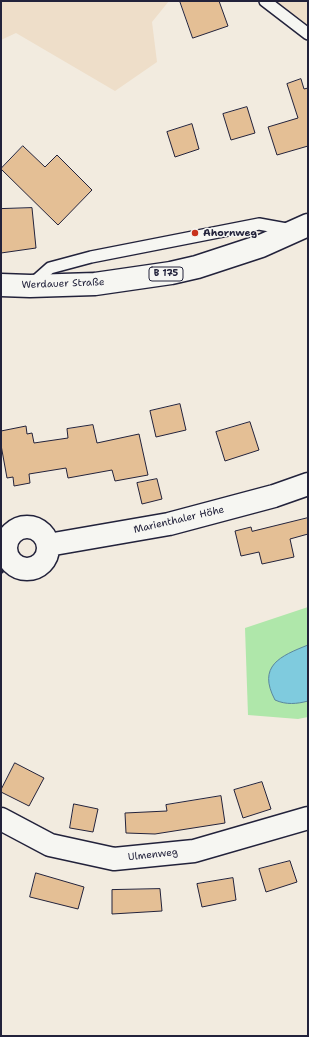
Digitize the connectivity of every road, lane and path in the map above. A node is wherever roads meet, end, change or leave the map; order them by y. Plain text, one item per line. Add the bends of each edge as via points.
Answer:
1 (266, 1) edge
2 (308, 34) edge
3 (302, 228) edge
4 (1, 285) edge
5 (30, 286) junction
6 (308, 484) edge
7 (48, 545) junction
8 (7, 568) edge
9 (308, 818) edge
10 (1, 819) edge

1 - 2 lane
3 - 5 street, Werdauer Straße / B 175 via 261,246 171,273 95,284
3 - 5 lane via 259,224 91,257 50,268
4 - 5 street, Werdauer Straße / B 175
6 - 7 street, Marienthaler Höhe via 274,496 169,524
7 - 8 street via 44,559 33,568
7 - 8 street via 46,538 36,529 29,527 15,531 7,543
9 - 10 street, Ulmenweg via 194,851 114,859 50,845

